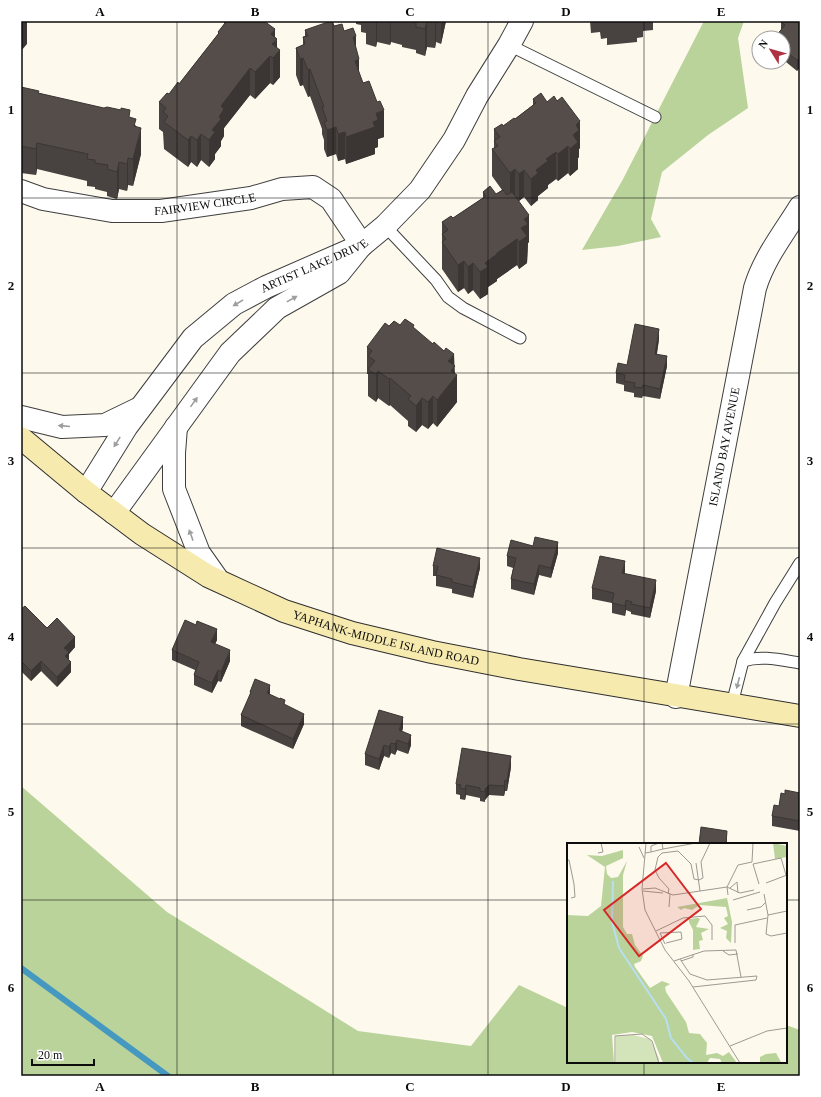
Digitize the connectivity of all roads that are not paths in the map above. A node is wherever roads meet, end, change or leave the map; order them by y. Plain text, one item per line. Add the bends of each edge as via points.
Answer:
1 (522, 21) edge
2 (510, 45) junction
3 (655, 116) dead end
4 (21, 191) edge
5 (800, 207) edge
6 (385, 226) junction
7 (362, 245) junction
8 (520, 338) dead end
9 (140, 408) junction
10 (21, 417) edge
11 (176, 427) junction
12 (21, 438) edge
13 (86, 492) junction
14 (114, 513) junction
15 (800, 563) edge
16 (218, 580) junction
17 (743, 661) junction
18 (800, 664) edge
19 (676, 696) junction
20 (732, 704) junction
21 (800, 716) edge

1 - 2 street, ARTIST LAKE DRIVE
2 - 3 lane
2 - 6 street, ARTIST LAKE DRIVE via 437,166 420,190
4 - 7 street, FAIRVIEW CIRCLE via 43,200 112,211 161,211 251,198 282,189 313,188 331,199
5 - 19 street, ISLAND BAY AVENUE via 759,273 755,288
6 - 7 street, ARTIST LAKE DRIVE
6 - 8 lane via 436,280 448,297 463,308
7 -> 9 street, ARTIST LAKE DRIVE via 266,287 234,304 193,338
11 -> 7 street via 230,353 277,308 339,273
9 -> 10 street via 105,425 62,427
9 -> 13 street, ARTIST LAKE DRIVE
11 - 14 street
16 -> 11 street via 199,553 174,489
12 - 13 main road, YAPHANK-MIDDLE ISLAND ROAD
13 - 14 main road, YAPHANK-MIDDLE ISLAND ROAD
14 - 16 main road, YAPHANK-MIDDLE ISLAND ROAD via 142,534
15 - 17 lane
16 - 19 main road, YAPHANK-MIDDLE ISLAND ROAD via 284,611 352,633 519,670
17 - 18 lane via 753,658 778,659
17 -> 20 lane
19 - 20 main road, YAPHANK-MIDDLE ISLAND ROAD
20 - 21 main road, YAPHANK-MIDDLE ISLAND ROAD

